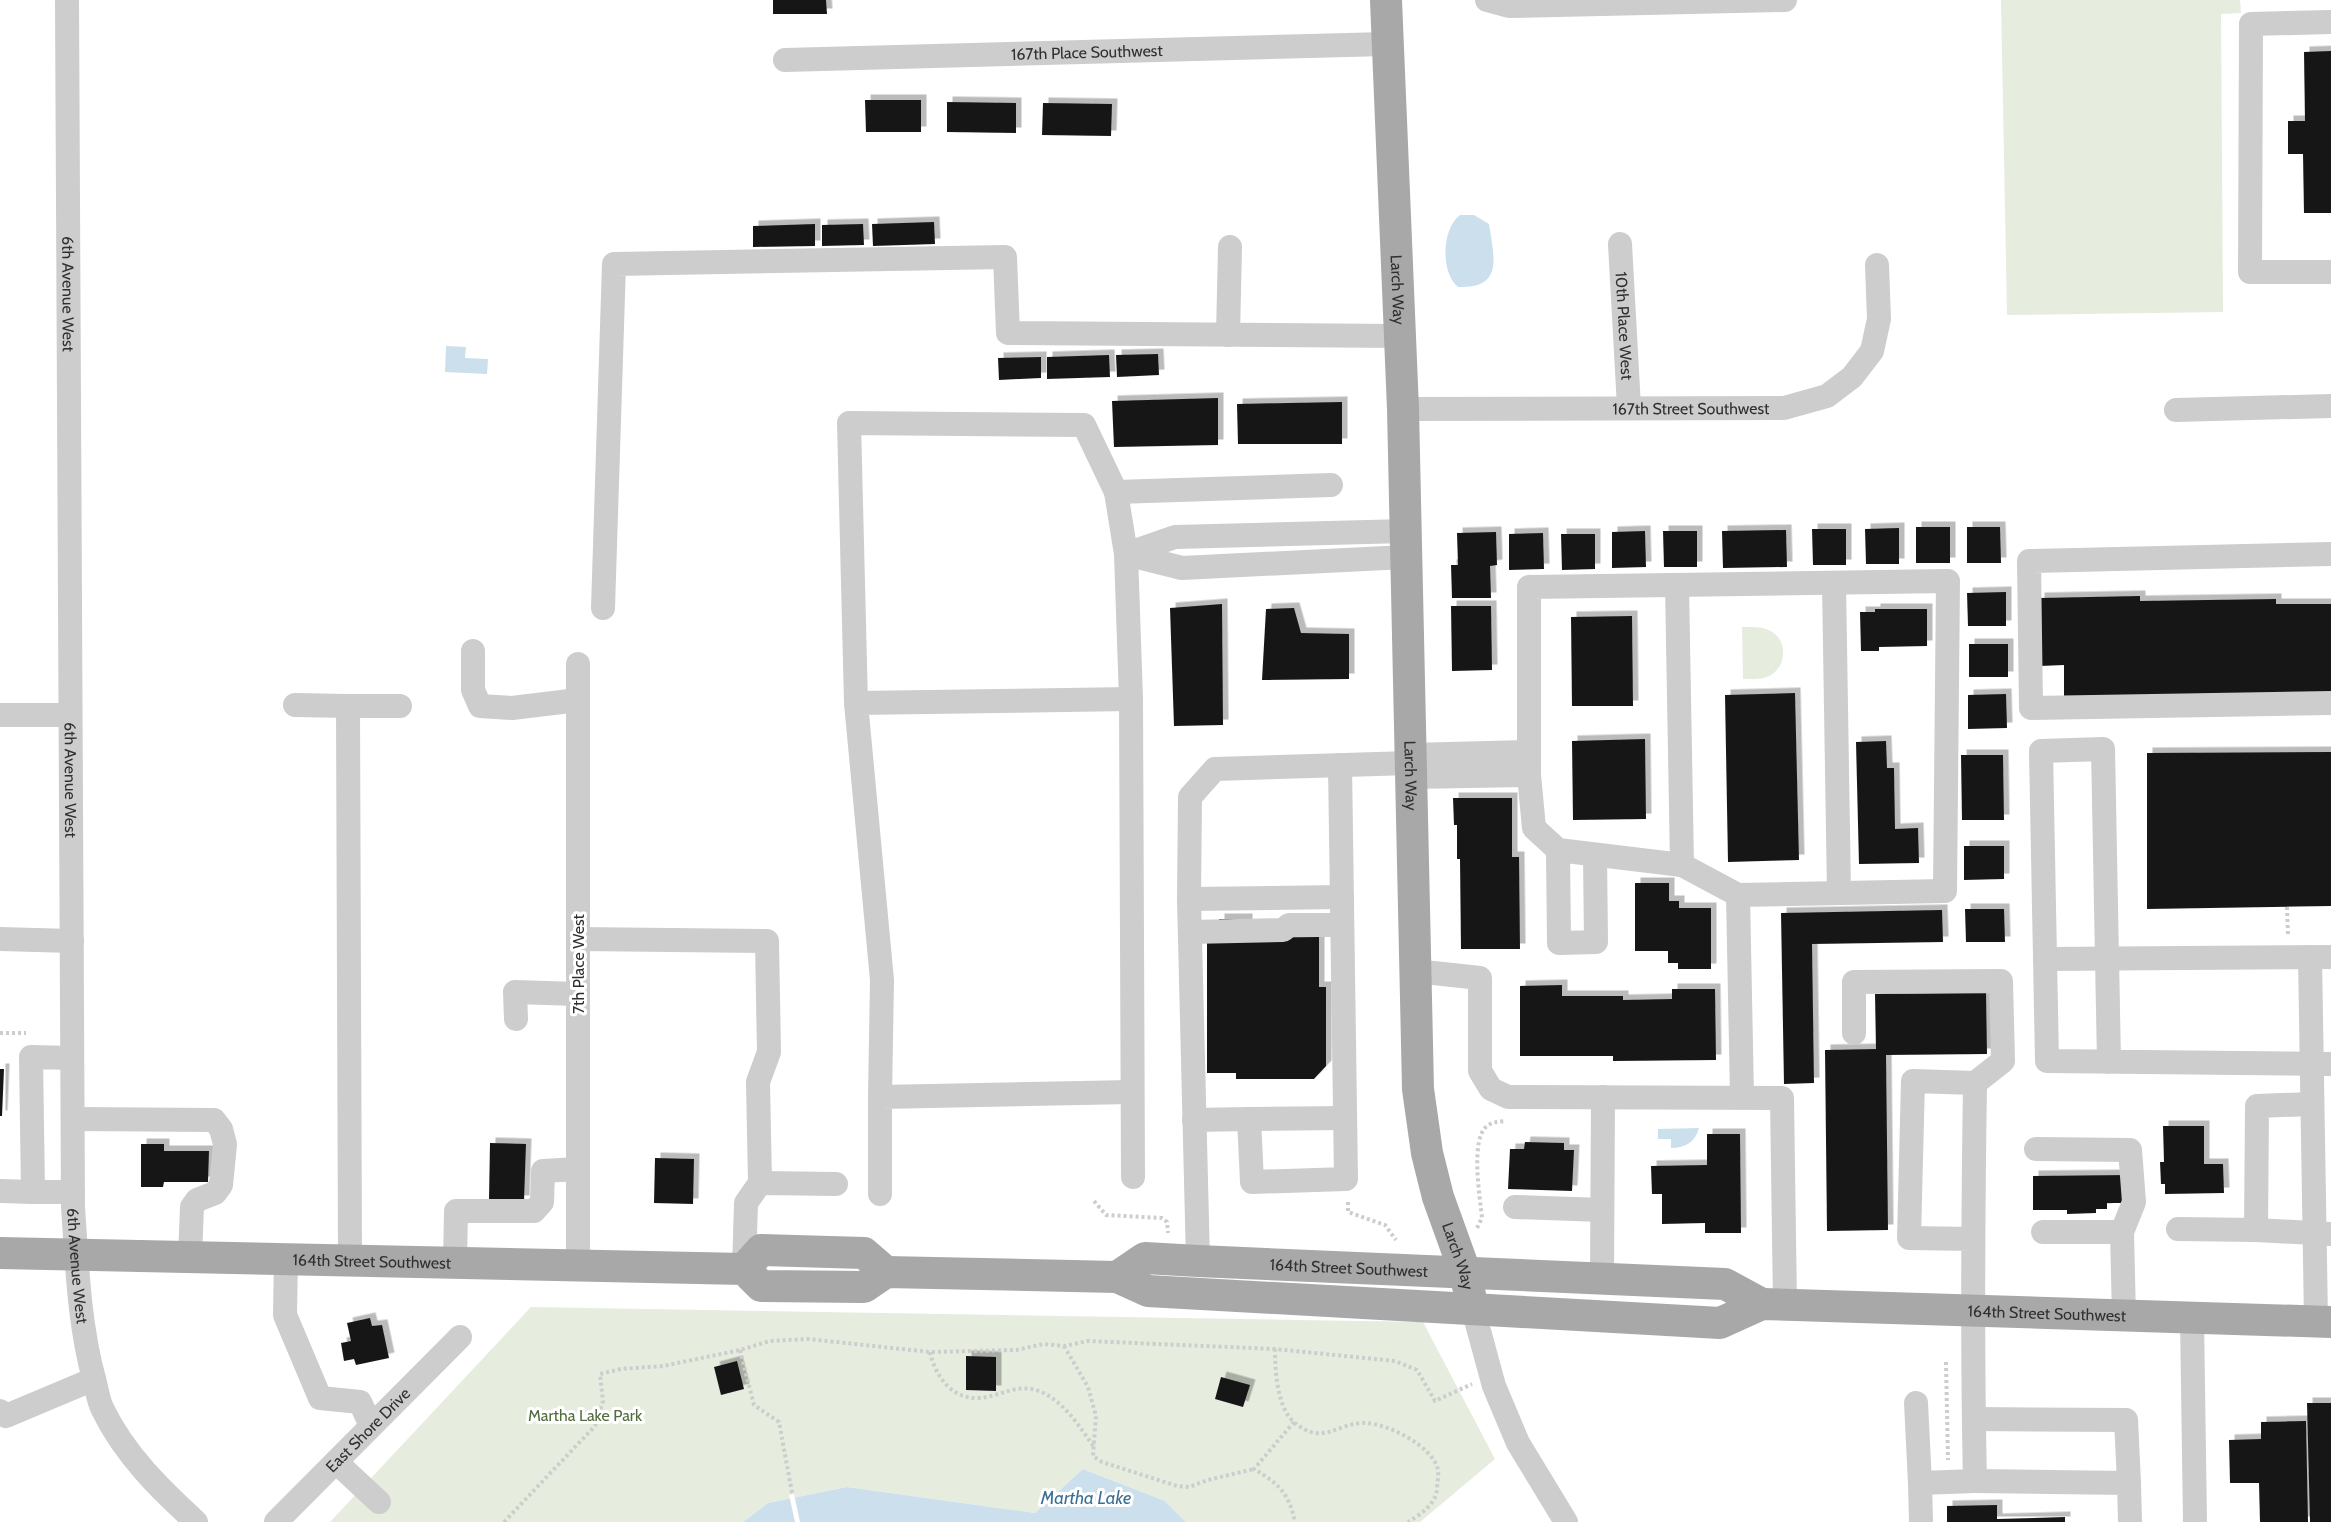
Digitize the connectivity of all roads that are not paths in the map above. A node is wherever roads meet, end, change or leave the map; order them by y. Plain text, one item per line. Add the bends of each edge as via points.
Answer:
1 (67, 0) edge
2 (1386, 0) edge
3 (1487, 0) edge
4 (1785, 0) edge
5 (2331, 22) edge
6 (1386, 44) junction
7 (785, 60) dead end
8 (1620, 244) dead end
9 (1230, 247) dead end
10 (1877, 265) dead end
11 (2331, 272) edge
12 (1228, 335) junction
13 (1400, 336) junction
14 (2331, 406) edge
15 (1629, 407) junction
16 (1403, 409) junction
17 (2176, 410) dead end
18 (1331, 485) dead end
19 (1116, 492) junction
20 (1226, 536) junction
21 (1397, 540) junction
22 (1126, 554) junction
23 (2331, 554) edge
24 (1228, 566) junction
25 (1834, 583) junction
26 (1677, 585) junction
27 (603, 608) dead end
28 (473, 651) dead end
29 (578, 664) dead end
30 (1131, 699) junction
31 (578, 700) junction
32 (856, 703) junction
33 (2331, 703) edge
34 (295, 705) dead end
35 (348, 706) junction
36 (400, 706) dead end
37 (70, 714) junction
38 (0, 715) edge
39 (1529, 763) junction
40 (1340, 765) junction
41 (1410, 765) junction
42 (1558, 850) junction
43 (1595, 855) junction
44 (1682, 865) junction
45 (1839, 893) junction
46 (1738, 895) junction
47 (1342, 897) junction
48 (1189, 899) junction
49 (1342, 925) junction
50 (1190, 932) junction
51 (0, 939) edge
52 (578, 939) junction
53 (72, 940) junction
54 (2310, 957) edge
55 (2107, 958) junction
56 (2045, 959) junction
57 (1415, 971) junction
58 (578, 994) junction
59 (516, 1019) dead end
60 (1854, 1033) dead end
61 (72, 1059) junction
62 (2109, 1062) junction
63 (2321, 1064) edge
64 (1975, 1083) junction
65 (1132, 1092) junction
66 (1742, 1096) junction
67 (880, 1097) junction
68 (1603, 1097) junction
69 (2311, 1104) junction
70 (1345, 1118) junction
71 (72, 1119) junction
72 (1249, 1119) junction
73 (1194, 1120) junction
74 (2036, 1149) dead end
75 (578, 1169) junction
76 (1132, 1177) dead end
77 (760, 1183) junction
78 (836, 1184) dead end
79 (0, 1191) edge
80 (33, 1192) junction
81 (73, 1192) junction
82 (880, 1194) dead end
83 (1515, 1207) dead end
84 (1602, 1210) junction
85 (2178, 1229) dead end
86 (2256, 1230) junction
87 (2043, 1232) dead end
88 (2122, 1232) junction
89 (2323, 1234) edge
90 (1973, 1239) junction
91 (0, 1253) edge
92 (76, 1254) junction
93 (190, 1256) junction
94 (286, 1258) junction
95 (350, 1260) junction
96 (1198, 1261) junction
97 (455, 1262) junction
98 (578, 1264) junction
99 (744, 1269) junction
100 (1465, 1272) junction
101 (1117, 1277) junction
102 (1602, 1278) junction
103 (1773, 1305) junction
104 (1473, 1309) junction
105 (1972, 1312) junction
106 (2124, 1317) junction
107 (2192, 1318) junction
108 (2324, 1321) edge
109 (460, 1337) dead end
110 (94, 1379) junction
111 (1917, 1403) dead end
112 (0, 1411) edge
113 (1974, 1419) junction
114 (371, 1426) junction
115 (336, 1462) junction
116 (1975, 1481) junction
117 (1920, 1483) junction
118 (2129, 1483) junction
119 (379, 1502) dead end
120 (196, 1522) edge
121 (276, 1522) edge
122 (1566, 1522) edge
123 (1921, 1522) edge
124 (2130, 1522) edge
125 (2195, 1522) edge

1 - 37 street, 6th Avenue West
2 - 6 main road, Larch Way
3 - 4 street via 1509,6
5 - 11 street via 2251,24 2250,272
6 - 7 street, 167th Place Southwest
6 - 13 main road, Larch Way
8 - 15 street, 10th Place West
9 - 12 street
10 - 15 street, 167th Street Southwest via 1879,319 1872,351 1852,377 1827,396 1784,408
12 - 13 street
12 - 27 street via 1008,333 1005,257 614,264
13 - 16 main road, Larch Way
14 - 17 street
15 - 16 street, 167th Street Southwest
16 - 21 main road, Larch Way
18 - 19 street
19 - 22 street
19 - 32 street via 1084,425 849,423
20 - 21 street
20 - 22 street via 1175,537
20 - 24 street
21 - 24 street
21 - 41 main road, Larch Way
22 - 24 street via 1182,568
22 - 30 street
23 - 33 street via 2029,561 2031,708
25 - 26 street
25 - 45 street
25 - 45 street via 1948,581 1945,891
26 - 39 street via 1529,587
26 - 44 street
28 - 31 street via 473,690 480,706 512,708
29 - 31 street, 7th Place West
30 - 32 street
30 - 65 street
31 - 52 street, 7th Place West
32 - 67 street via 882,980
34 - 35 street
35 - 36 street
35 - 95 street
37 - 38 street
37 - 53 street, 6th Avenue West
39 - 41 street
39 - 42 street via 1534,828
40 - 41 street
40 - 47 street
40 - 48 street via 1215,769 1190,797
41 - 57 main road, Larch Way
42 - 43 street
42 - 43 street via 1559,943 1596,942
43 - 44 street
44 - 46 street
45 - 46 street
46 - 66 street
47 - 48 street
47 - 49 street
48 - 50 street
49 - 50 street
49 - 70 street
50 - 73 street
51 - 53 street
52 - 58 street, 7th Place West
52 - 77 street via 767,940 769,1052 758,1082
53 - 61 street, 6th Avenue West
54 - 55 street
54 - 63 street
55 - 56 street
55 - 56 street via 2103,749 2041,751
55 - 62 street
56 - 62 street via 2047,1061
57 - 68 street via 1480,978 1480,1071 1491,1089 1508,1097
57 - 100 main road, Larch Way via 1418,1089 1427,1153
58 - 59 street via 515,983
58 - 75 street, 7th Place West
60 - 64 street via 1854,982 2001,981 2003,1061
61 - 71 street, 6th Avenue West
61 - 80 street via 31,1057
62 - 63 street
63 - 69 street
64 - 90 street
64 - 90 street via 1912,1081 1909,1238
65 - 67 street
65 - 76 street
66 - 68 street
66 - 103 street via 1782,1098
67 - 82 street
68 - 84 street
69 - 86 street via 2257,1106
69 - 89 street
70 - 72 street
70 - 72 street via 1346,1179 1252,1182
71 - 81 street, 6th Avenue West
71 - 93 street via 214,1120 225,1144 221,1185 192,1207
72 - 73 street
73 - 96 street
74 - 88 street via 2130,1150 2134,1202
75 - 97 street via 543,1171 542,1202 534,1211 456,1211
75 - 98 street, 7th Place West
77 - 78 street
77 - 99 street via 746,1203
79 - 80 street
80 - 81 street
81 - 92 street, 6th Avenue West
83 - 84 street
84 - 102 street
85 - 86 street
86 - 89 street
87 - 88 street
88 - 106 street
89 - 108 street
90 - 105 street
91 - 92 main road, 164th Street Southwest
92 - 93 main road, 164th Street Southwest
92 - 110 street, 6th Avenue West
93 - 94 main road, 164th Street Southwest
94 - 95 main road, 164th Street Southwest
94 - 114 street via 285,1315 320,1398 360,1402
95 - 97 main road, 164th Street Southwest
96 - 100 main road, 164th Street Southwest
96 - 101 main road, 164th Street Southwest via 1145,1258
97 - 98 main road, 164th Street Southwest
98 - 99 main road, 164th Street Southwest
99 - 101 main road, 164th Street Southwest via 761,1286 864,1287 886,1272
100 - 102 main road, 164th Street Southwest
100 - 104 main road, Larch Way
101 - 104 main road, 164th Street Southwest via 1148,1291
102 - 103 main road, 164th Street Southwest via 1725,1284
103 - 104 main road, 164th Street Southwest via 1720,1323
103 - 105 main road, 164th Street Southwest
104 - 122 street, Larch Way via 1491,1378 1518,1443
105 - 106 main road, 164th Street Southwest
105 - 113 street
106 - 107 main road, 164th Street Southwest
107 - 108 main road, 164th Street Southwest
107 - 125 street
109 - 114 street, East Shore Drive
110 - 112 street via 6,1416
110 - 120 street, 6th Avenue West via 102,1409 132,1458
111 - 117 street
113 - 116 street
113 - 118 street via 2126,1420
114 - 115 street, East Shore Drive
115 - 119 street
115 - 121 street, East Shore Drive
116 - 117 street
116 - 118 street
117 - 123 street
118 - 124 street

